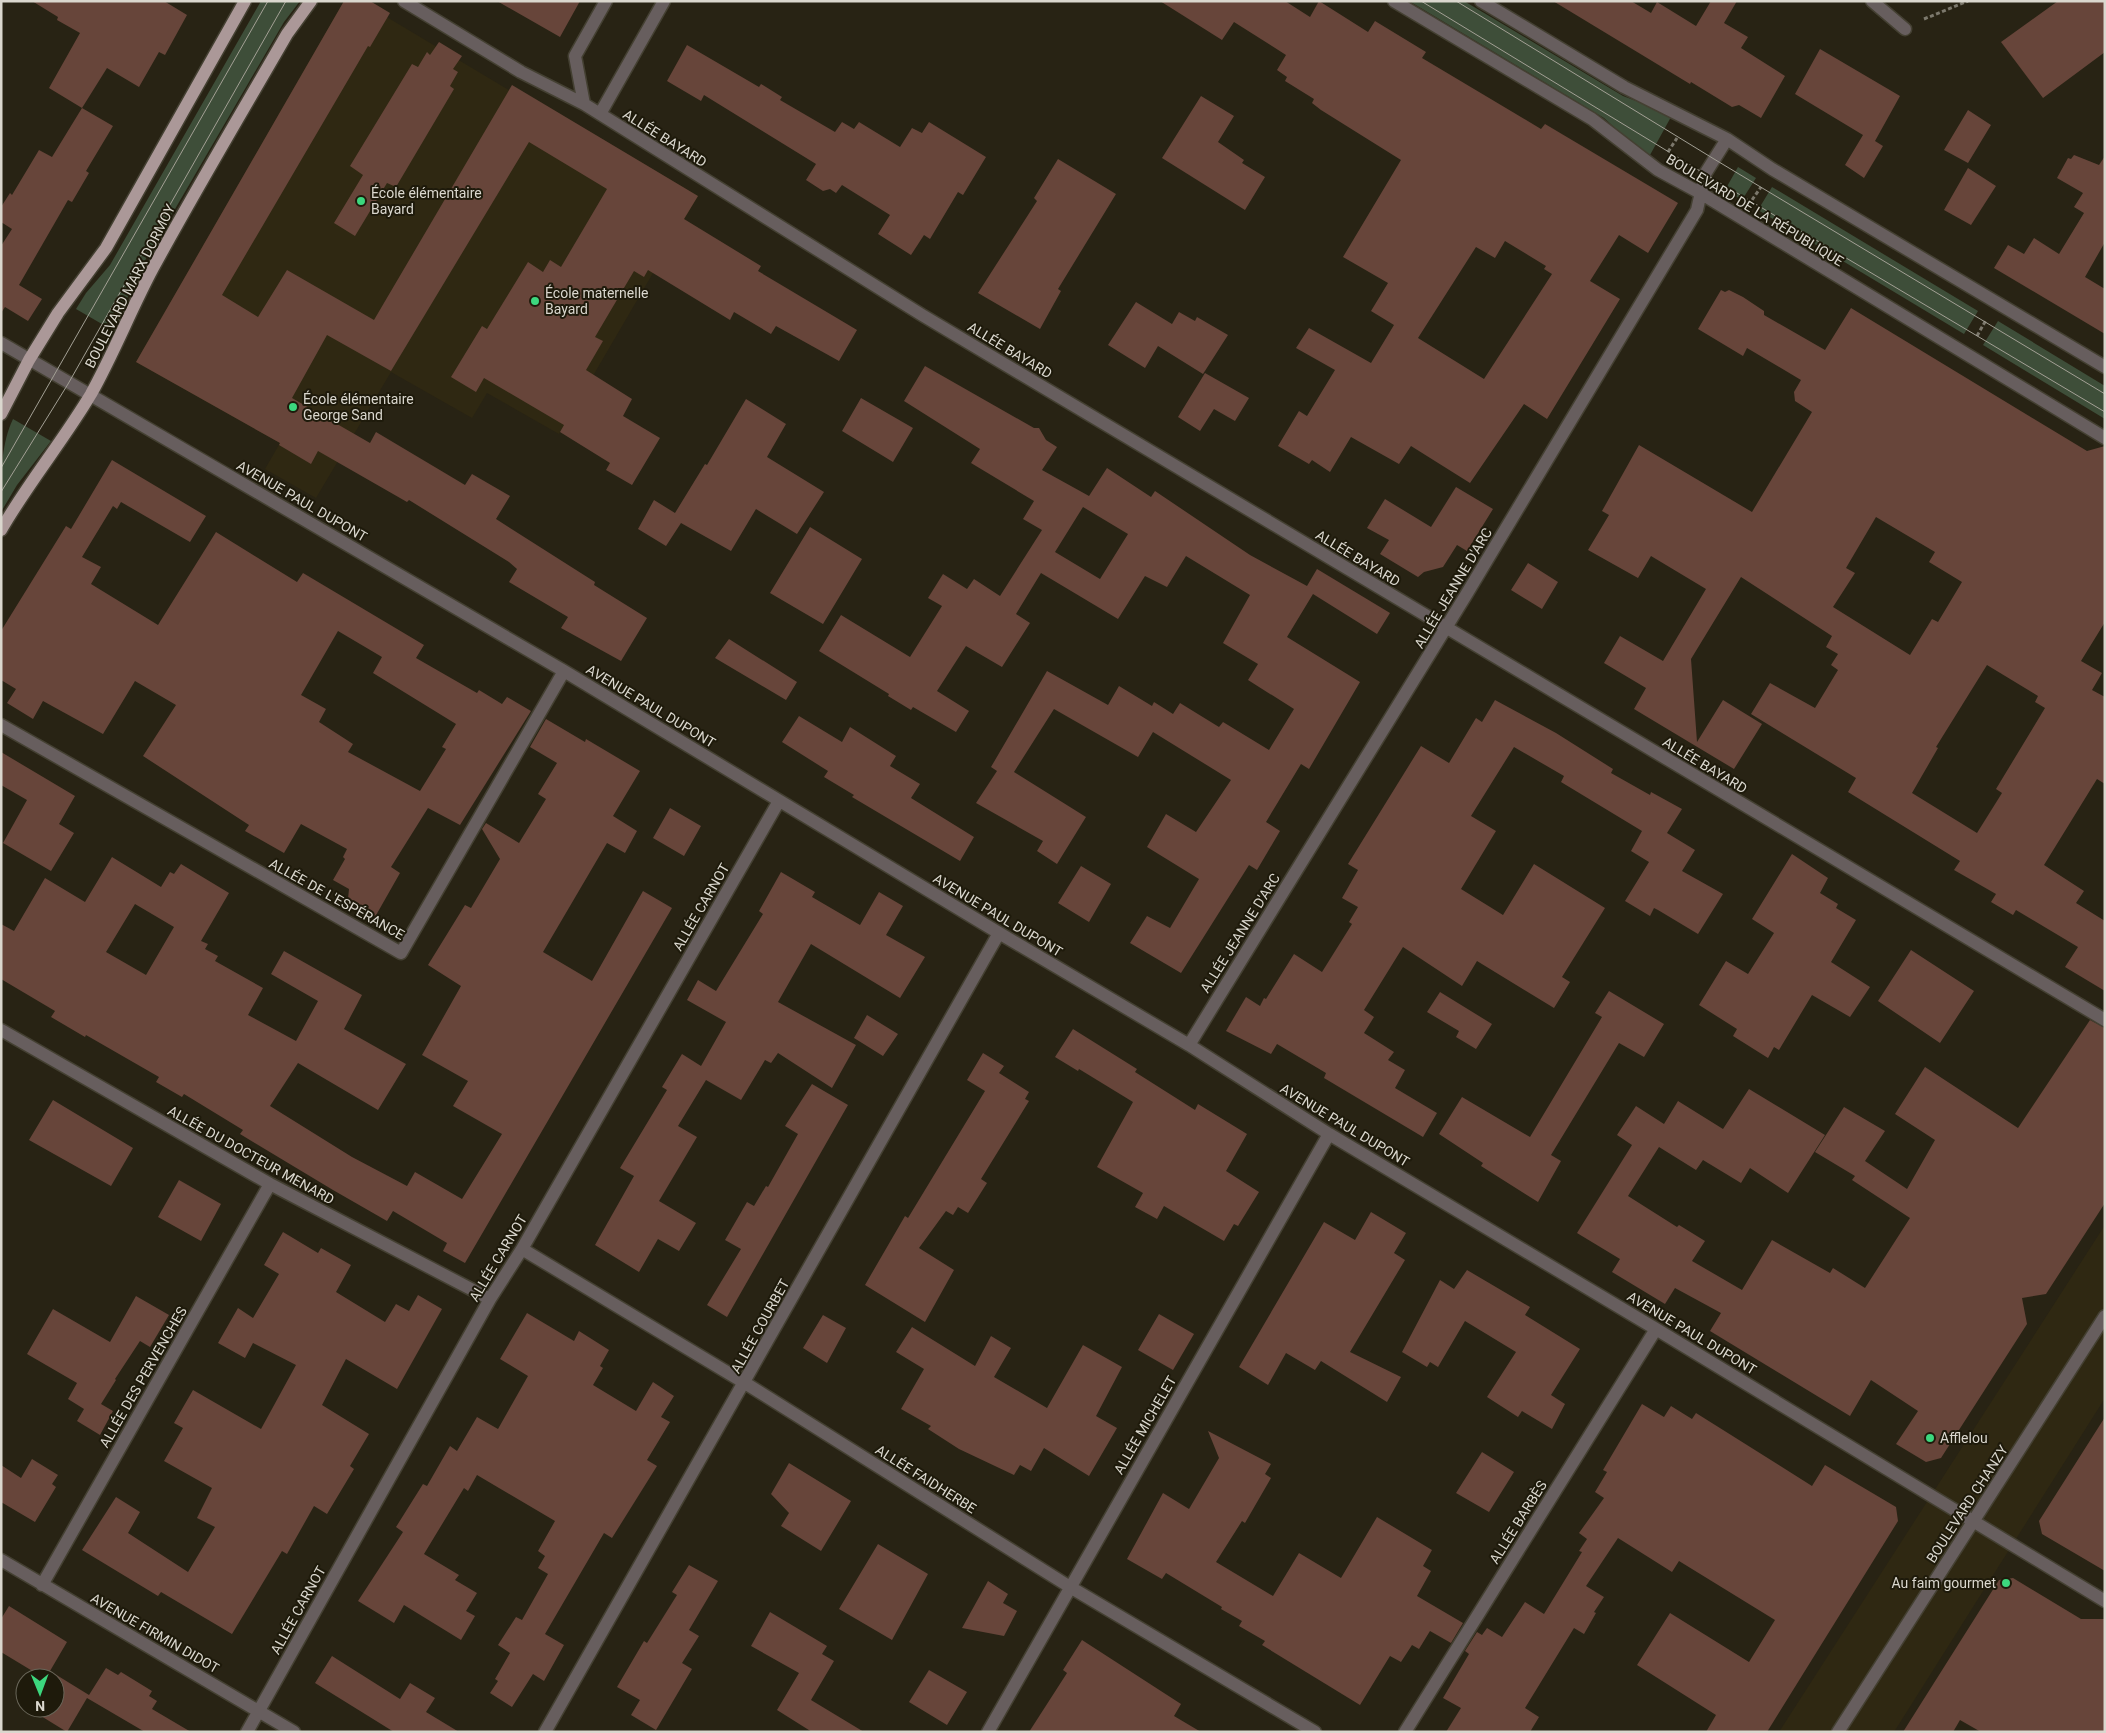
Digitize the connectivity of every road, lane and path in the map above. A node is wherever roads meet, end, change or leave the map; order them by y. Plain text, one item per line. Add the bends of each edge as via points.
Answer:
1 (245, 1) edge
2 (312, 1) edge
3 (404, 1) edge
4 (606, 1) edge
5 (664, 1) edge
6 (1394, 1) edge
7 (1481, 1) edge
8 (1872, 1) edge
9 (1968, 1) edge
10 (1905, 29) joint
11 (584, 104) junction
12 (600, 114) junction
13 (1688, 118) junction
14 (1727, 139) junction
15 (1772, 169) junction
16 (1658, 170) junction
17 (1702, 194) junction
18 (1741, 218) junction
19 (1997, 302) junction
20 (1, 343) edge
21 (1966, 354) junction
22 (29, 360) junction
23 (2105, 367) edge
24 (90, 396) junction
25 (1, 414) edge
26 (2105, 438) edge
27 (1, 530) edge
28 (1446, 628) junction
29 (564, 671) junction
30 (1, 725) edge
31 (779, 801) junction
32 (999, 933) junction
33 (2105, 1020) edge
34 (1, 1030) edge
35 (1189, 1045) junction
36 (1329, 1134) junction
37 (270, 1184) junction
38 (522, 1249) junction
39 (490, 1299) junction
40 (2105, 1316) edge
41 (1656, 1329) junction
42 (745, 1383) junction
43 (1975, 1521) junction
44 (1, 1560) edge
45 (42, 1585) junction
46 (1070, 1587) junction
47 (2105, 1601) edge
48 (258, 1710) junction
49 (246, 1732) edge
50 (294, 1732) edge
51 (544, 1732) edge
52 (988, 1732) edge
53 (1315, 1732) edge
54 (1405, 1732) edge
55 (1838, 1732) edge

1 - 22 main road via 106,248 58,313
2 - 24 main road, BOULEVARD MARX DORMOY via 287,34 152,269
3 - 11 street, ALLÉE BAYARD via 521,72
4 - 11 street via 575,56
5 - 12 street
6 - 16 street, BOULEVARD DE LA RÉPUBLIQUE via 1592,119
7 - 13 street via 1624,87
8 - 10 street
9 - 10 path via 1936,12
11 - 12 street, ALLÉE BAYARD
12 - 28 street, ALLÉE BAYARD via 922,315
13 - 14 street
13 - 16 path
14 - 15 street
14 - 17 street, ALLÉE JEANNE D'ARC via 1705,174
15 - 18 path
15 - 19 street
16 - 17 street, BOULEVARD DE LA RÉPUBLIQUE
17 - 18 street, BOULEVARD DE LA RÉPUBLIQUE
17 - 28 street, ALLÉE JEANNE D'ARC via 1697,210
18 - 21 street, BOULEVARD DE LA RÉPUBLIQUE
19 - 21 path
19 - 23 street
20 - 22 street, AVENUE PAUL DUPONT
21 - 26 street, BOULEVARD DE LA RÉPUBLIQUE
22 - 24 street, AVENUE PAUL DUPONT
22 - 25 main road
24 - 27 main road, BOULEVARD MARX DORMOY via 57,448 23,492
24 - 29 street, AVENUE PAUL DUPONT
28 - 33 street, ALLÉE BAYARD
28 - 35 street, ALLÉE JEANNE D'ARC
29 - 30 street, ALLÉE DE L'ESPÉRANCE via 401,953
29 - 31 street, AVENUE PAUL DUPONT
31 - 32 street, AVENUE PAUL DUPONT
31 - 38 street, ALLÉE CARNOT
32 - 35 street, AVENUE PAUL DUPONT
32 - 42 street, ALLÉE COURBET
34 - 37 street, ALLÉE DU DOCTEUR MENARD
35 - 36 street, AVENUE PAUL DUPONT
36 - 41 street, AVENUE PAUL DUPONT
36 - 46 street, ALLÉE MICHELET
37 - 39 street, ALLÉE DU DOCTEUR MENARD
37 - 45 street, ALLÉE DES PERVENCHES
38 - 39 street, ALLÉE CARNOT
38 - 42 street, ALLÉE FAIDHERBE
39 - 48 street, ALLÉE CARNOT
40 - 43 street, BOULEVARD CHANZY
41 - 43 street, AVENUE PAUL DUPONT
41 - 54 street, ALLÉE BARBÈS
42 - 46 street, ALLÉE FAIDHERBE
42 - 51 street, ALLÉE COURBET
43 - 47 street, AVENUE PAUL DUPONT
43 - 55 street, BOULEVARD CHANZY
44 - 45 street, AVENUE FIRMIN DIDOT
45 - 48 street, AVENUE FIRMIN DIDOT
46 - 52 street, ALLÉE MICHELET
46 - 53 street, ALLÉE FAIDHERBE
48 - 49 street, ALLÉE CARNOT
48 - 50 street, AVENUE FIRMIN DIDOT

